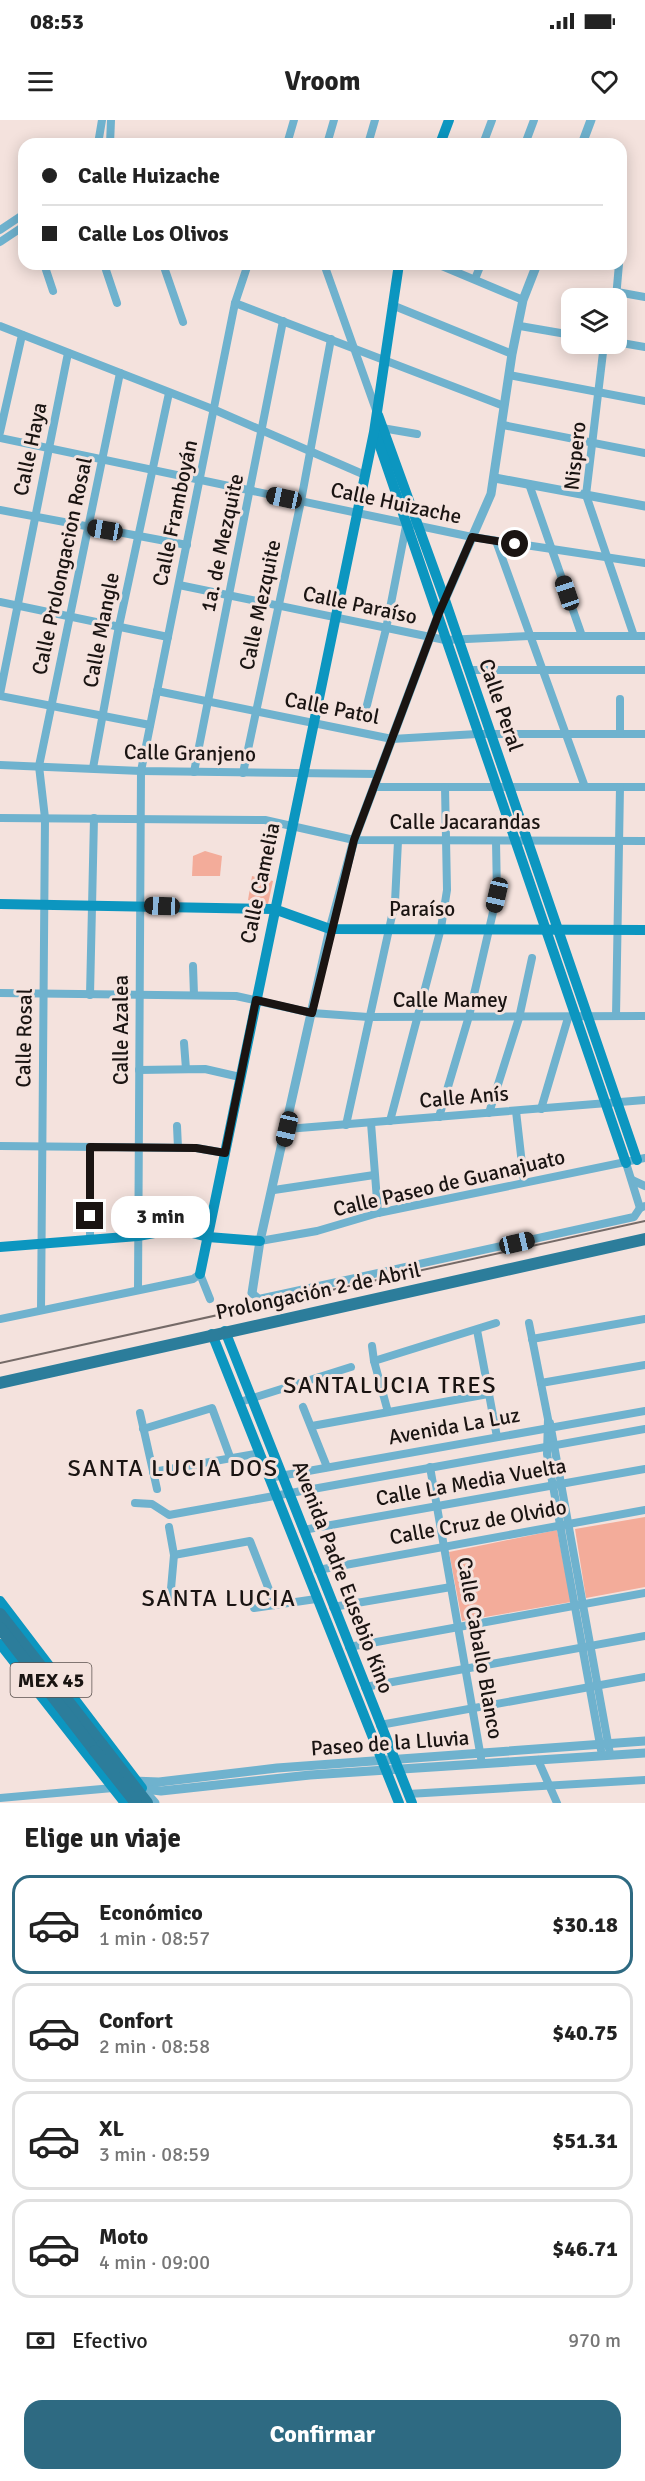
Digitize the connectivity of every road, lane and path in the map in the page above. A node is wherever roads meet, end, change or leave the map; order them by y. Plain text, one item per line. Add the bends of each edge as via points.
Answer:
1 (102, 120) edge
2 (111, 120) edge
3 (294, 120) edge
4 (334, 120) edge
5 (375, 120) edge
6 (449, 120) edge
7 (492, 120) edge
8 (534, 120) edge
9 (591, 120) edge
10 (99, 138) edge
11 (110, 138) edge
12 (289, 138) edge
13 (329, 138) edge
14 (370, 138) edge
15 (442, 138) edge
16 (485, 138) edge
17 (527, 138) edge
18 (584, 138) edge
19 (18, 218) edge
20 (0, 230) edge
21 (18, 230) edge
22 (0, 242) edge
23 (46, 270) edge
24 (106, 270) edge
25 (165, 270) edge
26 (246, 270) edge
27 (326, 270) edge
28 (398, 270) edge
29 (452, 270) edge
30 (479, 270) edge
31 (535, 270) edge
32 (618, 270) edge
33 (475, 279) junction
34 (617, 288) edge
35 (53, 291) dead end
36 (627, 296) edge
37 (645, 297) edge
38 (523, 300) junction
39 (117, 303) dead end
40 (235, 303) junction
41 (392, 305) junction
42 (283, 321) junction
43 (183, 322) dead end
44 (0, 326) edge
45 (520, 326) junction
46 (561, 333) edge
47 (22, 335) junction
48 (331, 339) junction
49 (627, 344) edge
50 (645, 347) edge
51 (354, 350) junction
52 (68, 353) junction
53 (512, 354) junction
54 (603, 354) edge
55 (383, 358) junction
56 (120, 373) junction
57 (509, 375) junction
58 (170, 393) junction
59 (600, 393) junction
60 (645, 401) edge
61 (504, 406) junction
62 (215, 410) junction
63 (376, 411) junction
64 (503, 425) junction
65 (263, 430) junction
66 (378, 430) junction
67 (0, 432) edge
68 (417, 434) dead end
69 (0, 438) edge
70 (593, 442) junction
71 (310, 449) junction
72 (49, 450) junction
73 (645, 453) edge
74 (102, 458) junction
75 (153, 471) junction
76 (365, 475) junction
77 (495, 478) junction
78 (200, 481) junction
79 (530, 484) junction
80 (251, 491) junction
81 (586, 495) junction
82 (301, 501) junction
83 (645, 506) edge
84 (0, 510) edge
85 (357, 513) junction
86 (35, 516) junction
87 (411, 525) junction
88 (88, 527) junction
89 (139, 536) junction
90 (472, 537) junction
91 (496, 541) junction
92 (187, 545) junction
93 (553, 549) junction
94 (607, 557) junction
95 (645, 563) edge
96 (179, 585) junction
97 (229, 596) junction
98 (445, 600) junction
99 (0, 602) edge
100 (16, 605) junction
101 (278, 607) junction
102 (439, 613) junction
103 (69, 616) junction
104 (334, 619) junction
105 (119, 626) junction
106 (386, 629) junction
107 (529, 636) junction
108 (582, 636) junction
109 (634, 636) junction
110 (645, 636) edge
111 (168, 637) junction
112 (430, 638) junction
113 (445, 640) junction
114 (458, 640) junction
115 (469, 670) junction
116 (541, 670) junction
117 (645, 670) edge
118 (157, 691) junction
119 (0, 695) edge
120 (620, 699) dead end
121 (209, 702) junction
122 (367, 705) dead end
123 (51, 706) junction
124 (255, 711) junction
125 (102, 716) junction
126 (312, 723) junction
127 (150, 725) junction
128 (477, 734) junction
129 (491, 734) junction
130 (566, 734) junction
131 (620, 734) junction
132 (645, 734) edge
133 (392, 739) junction
134 (0, 765) edge
135 (39, 766) junction
136 (93, 768) junction
137 (141, 771) junction
138 (194, 772) junction
139 (243, 773) junction
140 (302, 774) junction
141 (378, 774) junction
142 (374, 787) junction
143 (445, 787) junction
144 (495, 787) junction
145 (509, 787) junction
146 (585, 787) junction
147 (620, 787) junction
148 (645, 787) edge
149 (0, 818) edge
150 (45, 818) junction
151 (94, 818) junction
152 (140, 819) junction
153 (291, 826) junction
154 (354, 840) junction
155 (513, 840) junction
156 (528, 840) junction
157 (398, 841) junction
158 (496, 841) junction
159 (619, 841) junction
160 (645, 841) edge
161 (445, 842) junction
162 (0, 904) edge
163 (45, 904) junction
164 (92, 904) junction
165 (140, 905) junction
166 (274, 909) junction
167 (390, 928) junction
168 (441, 928) junction
169 (489, 928) junction
170 (330, 929) junction
171 (545, 929) junction
172 (559, 930) junction
173 (618, 930) junction
174 (645, 930) edge
175 (532, 958) dead end
176 (193, 966) dead end
177 (0, 993) edge
178 (42, 994) junction
179 (90, 995) junction
180 (139, 995) junction
181 (194, 995) junction
182 (256, 1000) junction
183 (312, 1013) junction
184 (588, 1015) junction
185 (469, 1016) junction
186 (616, 1016) junction
187 (645, 1016) edge
188 (368, 1017) junction
189 (419, 1017) junction
190 (572, 1017) junction
191 (519, 1018) junction
192 (184, 1043) dead end
193 (186, 1069) junction
194 (139, 1071) junction
195 (240, 1077) junction
196 (644, 1098) edge
197 (612, 1103) junction
198 (540, 1109) junction
199 (516, 1111) junction
200 (489, 1113) junction
201 (439, 1117) junction
202 (390, 1121) junction
203 (371, 1123) junction
204 (346, 1125) junction
205 (177, 1126) dead end
206 (287, 1129) junction
207 (0, 1146) edge
208 (41, 1146) junction
209 (90, 1147) junction
210 (138, 1148) junction
211 (178, 1148) junction
212 (225, 1153) junction
213 (636, 1160) edge
214 (374, 1175) junction
215 (632, 1180) junction
216 (524, 1182) junction
217 (645, 1186) edge
218 (274, 1190) junction
219 (642, 1207) edge
220 (378, 1213) junction
221 (138, 1236) junction
222 (208, 1237) junction
223 (645, 1239) edge
224 (90, 1240) junction
225 (260, 1241) junction
226 (40, 1244) junction
227 (0, 1246) edge
228 (200, 1274) junction
229 (138, 1289) junction
230 (252, 1293) joint
231 (210, 1299) dead end
232 (41, 1310) junction
233 (0, 1318) edge
234 (645, 1319) edge
235 (496, 1323) dead end
236 (529, 1323) dead end
237 (477, 1330) junction
238 (225, 1331) junction
239 (212, 1334) junction
240 (532, 1339) junction
241 (372, 1346) dead end
242 (374, 1362) junction
243 (645, 1365) edge
244 (351, 1367) dead end
245 (0, 1383) edge
246 (541, 1383) junction
247 (488, 1394) junction
248 (251, 1396) junction
249 (240, 1402) junction
250 (303, 1407) dead end
251 (645, 1411) edge
252 (388, 1412) junction
253 (140, 1413) dead end
254 (549, 1424) junction
255 (312, 1426) junction
256 (143, 1429) junction
257 (645, 1429) edge
258 (497, 1437) junction
259 (551, 1445) junction
260 (260, 1453) junction
261 (230, 1457) junction
262 (327, 1467) junction
263 (430, 1467) junction
264 (645, 1469) edge
265 (153, 1472) junction
266 (282, 1475) junction
267 (269, 1478) junction
268 (557, 1485) junction
269 (157, 1489) dead end
270 (289, 1493) junction
271 (276, 1495) junction
272 (135, 1503) dead end
273 (437, 1507) junction
274 (645, 1510) edge
275 (564, 1524) junction
276 (169, 1527) dead end
277 (303, 1530) junction
278 (444, 1546) junction
279 (174, 1555) junction
280 (318, 1569) junction
281 (451, 1587) junction
282 (645, 1593) edge
283 (316, 1599) junction
284 (170, 1600) dead end
285 (0, 1601) edge
286 (274, 1605) junction
287 (579, 1605) junction
288 (333, 1607) junction
289 (254, 1608) dead end
290 (0, 1614) edge
291 (0, 1628) edge
292 (458, 1629) junction
293 (645, 1636) edge
294 (0, 1644) edge
295 (586, 1645) junction
296 (349, 1647) junction
297 (465, 1669) junction
298 (645, 1677) edge
299 (365, 1687) junction
300 (594, 1687) junction
301 (473, 1708) junction
302 (380, 1725) junction
303 (645, 1741) edge
304 (604, 1744) junction
305 (115, 1750) junction
306 (97, 1753) junction
307 (645, 1753) edge
308 (606, 1755) junction
309 (482, 1759) junction
310 (538, 1760) junction
311 (384, 1765) junction
312 (396, 1765) junction
313 (645, 1780) edge
314 (140, 1784) junction
315 (110, 1785) junction
316 (551, 1785) junction
317 (0, 1797) edge
318 (410, 1798) edge
319 (14, 1800) edge
320 (125, 1803) edge
321 (136, 1803) edge
322 (150, 1803) edge
323 (399, 1803) edge
324 (557, 1803) edge

1 - 10 street
2 - 11 street
3 - 12 street
4 - 13 street
5 - 14 street
6 - 15 main road
7 - 16 street
8 - 17 street
9 - 18 street
19 - 20 street
21 - 22 street
23 - 35 street
24 - 39 street
25 - 43 street
26 - 40 street, Calle Framboyán
27 - 51 street, Calle Peral
28 - 41 main road
29 - 33 street
30 - 33 street
31 - 38 street
32 - 34 street
33 - 38 street
36 - 37 street
38 - 45 street
40 - 42 street
40 - 62 street, Calle Framboyán
41 - 53 street
41 - 55 main road
42 - 48 street
42 - 65 street, 1a. de Mezquite
44 - 47 street
45 - 46 street
45 - 53 street
47 - 52 street
47 - 67 street
48 - 51 street
48 - 71 street, Calle Mezquite
49 - 50 street
51 - 55 street
51 - 63 street, Calle Peral
52 - 56 street
52 - 72 street, Calle Haya
53 - 57 street
54 - 59 street, Nispero
55 - 61 street
55 - 63 main road
56 - 58 street
56 - 74 street, Calle Prolongacion Rosal
57 - 59 street
57 - 61 street
58 - 62 street
58 - 75 street, Calle Mangle
59 - 60 street
59 - 70 street, Nispero
61 - 64 street
62 - 65 street
62 - 78 street, Calle Framboyán
63 - 66 main road, Calle Peral
64 - 70 street
64 - 77 street
65 - 71 street
65 - 80 street, 1a. de Mezquite
66 - 68 street
66 - 76 main road, Calle Camelia
66 - 87 main road, Calle Peral
69 - 72 street, Calle Huizache
70 - 73 street
70 - 81 street, Nispero
71 - 76 street
71 - 82 street, Calle Mezquite
72 - 74 street, Calle Huizache
72 - 86 street, Calle Haya
74 - 75 street, Calle Huizache
74 - 88 street, Calle Prolongacion Rosal
75 - 78 street, Calle Huizache
75 - 89 street, Calle Mangle
76 - 85 main road, Calle Camelia
77 - 79 street
77 - 90 street
78 - 80 street, Calle Huizache
78 - 92 street, Calle Framboyán
79 - 81 street
79 - 93 street
80 - 82 street, Calle Huizache
80 - 97 street, 1a. de Mezquite
81 - 83 street
81 - 94 street, Nispero
82 - 85 street, Calle Huizache
82 - 101 street, Calle Mezquite
84 - 86 street
85 - 87 street, Calle Huizache
85 - 104 main road, Calle Camelia
86 - 88 street
86 - 100 street, Calle Haya
87 - 90 street, Calle Huizache
87 - 98 main road, Calle Peral
87 - 102 main road, Calle Peral
87 - 106 street
88 - 89 street
88 - 103 street, Calle Prolongacion Rosal
89 - 92 street
89 - 105 street, Calle Mangle
90 - 91 street, Calle Huizache
90 - 98 street
91 - 93 street, Calle Huizache
91 - 107 street
92 - 96 street, Calle Framboyán
93 - 94 street, Calle Huizache
93 - 108 street
94 - 95 street, Calle Huizache
94 - 109 street, Nispero
96 - 97 street, Calle Paraíso
96 - 111 street, Calle Framboyán
97 - 101 street, Calle Paraíso
97 - 121 street, 1a. de Mezquite
98 - 102 street
98 - 114 main road, Calle Peral
99 - 100 street
100 - 103 street
100 - 119 street, Calle Haya
101 - 104 street, Calle Paraíso
101 - 124 street, Calle Mezquite
102 - 112 street
102 - 113 main road, Calle Peral
103 - 105 street
103 - 123 street, Calle Prolongacion Rosal
104 - 106 street, Calle Paraíso
104 - 126 main road, Calle Camelia
105 - 111 street
105 - 125 street, Calle Mangle
106 - 112 street, Calle Paraíso
106 - 122 street
107 - 108 street, Calle Paraíso
107 - 114 street, Calle Paraíso
107 - 116 street
108 - 109 street, Calle Paraíso
109 - 110 street, Calle Paraíso
111 - 118 street, Calle Framboyán
112 - 113 street, Calle Paraíso
112 - 133 street
113 - 114 street, Calle Paraíso
113 - 128 main road, Calle Peral
114 - 115 main road, Calle Peral
115 - 116 street
115 - 129 main road, Calle Peral
116 - 117 street
116 - 130 street
118 - 121 street, Calle Patol
118 - 127 street, Calle Framboyán
119 - 123 street
120 - 131 street
121 - 124 street, Calle Patol
121 - 138 street, 1a. de Mezquite
123 - 125 street
123 - 135 street, Calle Prolongacion Rosal
124 - 126 street, Calle Patol
124 - 139 street, Calle Mezquite
125 - 127 street
125 - 136 street, Calle Mangle
126 - 133 street, Calle Patol
126 - 140 main road, Calle Camelia
127 - 137 street, Calle Framboyán
128 - 129 street, Calle Patol
128 - 133 street, Calle Patol
128 - 144 main road, Calle Peral
129 - 130 street, Calle Patol
129 - 145 main road, Calle Peral
130 - 131 street, Calle Patol
130 - 146 street
131 - 132 street, Calle Patol
133 - 141 street
134 - 135 street, Calle Granjeno
135 - 136 street, Calle Granjeno
135 - 150 street, Calle Rosal
136 - 137 street, Calle Granjeno
137 - 138 street, Calle Granjeno
137 - 152 street, Calle Azalea
138 - 139 street, Calle Granjeno
139 - 140 street, Calle Granjeno
140 - 141 street, Calle Granjeno
140 - 153 main road, Calle Camelia
141 - 142 street
142 - 143 street
142 - 154 street
143 - 144 street
143 - 161 street
144 - 145 street
144 - 155 main road, Calle Peral
145 - 146 street
145 - 156 main road, Calle Peral
146 - 147 street
147 - 148 street
147 - 159 street
149 - 150 street, Calle Jacarandas
150 - 151 street, Calle Jacarandas
150 - 163 street, Calle Rosal
151 - 152 street, Calle Jacarandas
151 - 164 street
152 - 153 street, Calle Jacarandas via 265,820
152 - 165 street, Calle Azalea
153 - 154 street, Calle Jacarandas
153 - 166 main road, Calle Camelia
154 - 157 street, Calle Jacarandas
154 - 170 street
155 - 156 street, Calle Jacarandas
155 - 158 street, Calle Jacarandas
155 - 171 main road, Calle Peral
156 - 159 street, Calle Jacarandas
156 - 172 main road, Calle Peral
157 - 161 street, Calle Jacarandas
157 - 167 street
158 - 161 street, Calle Jacarandas
158 - 169 street via 497,895
159 - 160 street, Calle Jacarandas
159 - 173 street
161 - 168 street via 447,890
162 - 163 main road, Paraíso
163 - 164 main road, Paraíso
163 - 178 street, Calle Rosal
164 - 165 main road, Paraíso
164 - 179 street
165 - 166 main road, Paraíso
165 - 180 street, Calle Azalea
166 - 170 main road, Paraíso
166 - 182 main road, Calle Camelia
167 - 168 main road, Paraíso
167 - 170 main road, Paraíso
167 - 188 street
168 - 169 main road, Paraíso
168 - 189 street
169 - 171 main road, Paraíso
169 - 185 street
170 - 183 street
171 - 172 main road, Paraíso
171 - 190 main road, Calle Peral
172 - 173 main road, Paraíso
172 - 184 main road, Calle Peral
173 - 174 main road, Paraíso
173 - 186 street
175 - 191 street
176 - 181 street
177 - 178 street, Calle Mamey
178 - 179 street, Calle Mamey
178 - 208 street, Calle Rosal
179 - 180 street, Calle Mamey
180 - 181 street, Calle Mamey
180 - 194 street, Calle Azalea
181 - 182 street, Calle Mamey
182 - 183 street, Calle Mamey
182 - 195 main road, Calle Camelia
183 - 188 street, Calle Mamey
183 - 206 street
184 - 186 street, Calle Mamey
184 - 190 street, Calle Mamey
184 - 197 main road, Calle Peral
185 - 189 street, Calle Mamey
185 - 191 street, Calle Mamey
185 - 201 street
186 - 187 street, Calle Mamey
188 - 189 street, Calle Mamey
188 - 204 street
189 - 202 street
190 - 191 street, Calle Mamey
190 - 197 main road, Calle Peral
190 - 198 street
191 - 200 street
192 - 193 street
193 - 194 street
193 - 195 street
194 - 210 street, Calle Azalea
195 - 212 main road, Calle Camelia
196 - 197 street, Calle Anís
197 - 198 street, Calle Anís
197 - 213 main road, Calle Peral
198 - 199 street, Calle Anís
199 - 200 street, Calle Anís
199 - 216 street
200 - 201 street, Calle Anís
201 - 202 street, Calle Anís
202 - 203 street, Calle Anís
203 - 204 street, Calle Anís
203 - 214 street
204 - 206 street, Calle Anís
205 - 211 street
206 - 218 street
207 - 208 street
208 - 209 street
208 - 226 street, Calle Rosal
209 - 210 street
209 - 224 street
210 - 211 street
210 - 221 street, Calle Azalea
211 - 212 street
212 - 222 main road, Calle Camelia
213 - 215 street
213 - 216 street, Calle Paseo de Guanajuato
214 - 218 street
214 - 220 street
215 - 217 street
215 - 219 street
216 - 220 street, Calle Paseo de Guanajuato
218 - 225 street
219 - 230 street via 634,1217 259,1299
220 - 225 street, Calle Paseo de Guanajuato via 317,1231
221 - 222 main road via 176,1229
221 - 224 main road
221 - 229 street, Calle Azalea
222 - 225 main road
222 - 228 main road, Calle Camelia
223 - 238 main road, Prolongación 2 de Abril
224 - 226 main road
225 - 230 street
226 - 227 main road
226 - 232 street, Calle Rosal
228 - 229 street via 193,1279
228 - 231 street
229 - 232 street
232 - 233 street
234 - 240 street
235 - 237 street
236 - 240 street
237 - 242 street
237 - 247 street
238 - 239 main road, Prolongación 2 de Abril
238 - 248 main road, Avenida Padre Eusebio Kino
239 - 245 main road, Prolongación 2 de Abril
239 - 249 main road, Avenida Padre Eusebio Kino
240 - 246 street
241 - 242 street
242 - 252 street
243 - 246 street
244 - 248 street
246 - 254 street
247 - 252 street
247 - 258 street
248 - 249 street
248 - 266 main road, Avenida Padre Eusebio Kino
249 - 260 main road, Avenida Padre Eusebio Kino
250 - 255 street
251 - 254 street, Avenida La Luz
252 - 255 street
253 - 256 street
254 - 258 street, Avenida La Luz
254 - 259 street
255 - 262 street
256 - 261 street via 212,1408
256 - 265 street
257 - 259 street, Avenida La Luz
258 - 262 street, Avenida La Luz
259 - 263 street, Avenida La Luz
259 - 268 street
260 - 261 street
260 - 267 main road, Avenida Padre Eusebio Kino
261 - 265 street
262 - 266 street, Avenida La Luz
263 - 270 street, Avenida La Luz
263 - 273 street, Calle Caballo Blanco
264 - 268 street, Calle La Media Vuelta
265 - 269 street
266 - 267 street, Avenida La Luz
266 - 270 main road, Avenida Padre Eusebio Kino
267 - 271 main road, Avenida Padre Eusebio Kino
268 - 273 street, Calle La Media Vuelta
268 - 275 street
270 - 271 street, Avenida La Luz
270 - 277 main road, Avenida Padre Eusebio Kino
271 - 272 street, Avenida La Luz via 169,1515 152,1504
271 - 283 main road, Avenida Padre Eusebio Kino
273 - 277 street, Calle La Media Vuelta
273 - 278 street, Calle Caballo Blanco
274 - 275 street, Calle Cruz de Olvido
275 - 278 street, Calle Cruz de Olvido
275 - 287 street
276 - 279 street
277 - 280 main road, Avenida Padre Eusebio Kino
278 - 280 street, Calle Cruz de Olvido
278 - 281 street, Calle Caballo Blanco
279 - 284 street
279 - 286 street via 250,1542
280 - 288 main road, Avenida Padre Eusebio Kino
281 - 288 street
281 - 292 street, Calle Caballo Blanco
282 - 287 street
283 - 286 street
283 - 311 main road, Avenida Padre Eusebio Kino
285 - 305 main road
286 - 289 street
287 - 292 street
287 - 295 street
288 - 296 main road, Avenida Padre Eusebio Kino
290 - 306 main road, MEX 45
291 - 306 main road, MEX 45
292 - 296 street
292 - 297 street, Calle Caballo Blanco
293 - 295 street
294 - 306 main road
295 - 297 street
295 - 300 street
296 - 299 main road, Avenida Padre Eusebio Kino
297 - 299 street
297 - 301 street, Calle Caballo Blanco
298 - 300 street
299 - 302 main road, Avenida Padre Eusebio Kino
300 - 301 street
300 - 304 street
301 - 302 street
301 - 309 street, Calle Caballo Blanco
302 - 312 main road, Avenida Padre Eusebio Kino
303 - 304 street, Paseo de la Lluvia
304 - 308 street
304 - 309 street, Paseo de la Lluvia
305 - 306 street via 109,1764
305 - 314 main road
306 - 315 main road
306 - 321 main road, MEX 45, bridge
306 - 322 main road, MEX 45, bridge
307 - 308 street, Paseo de la Lluvia
308 - 310 street, Paseo de la Lluvia
309 - 310 street, Paseo de la Lluvia
309 - 312 street, Paseo de la Lluvia
310 - 316 street
311 - 312 street, Paseo de la Lluvia
311 - 314 street, Paseo de la Lluvia via 277,1768
311 - 323 main road, Avenida Padre Eusebio Kino
312 - 318 main road, Avenida Padre Eusebio Kino
313 - 316 street
314 - 315 street, Paseo de la Lluvia
314 - 322 street
315 - 319 street
315 - 320 main road
316 - 318 street
316 - 324 street
317 - 319 street

